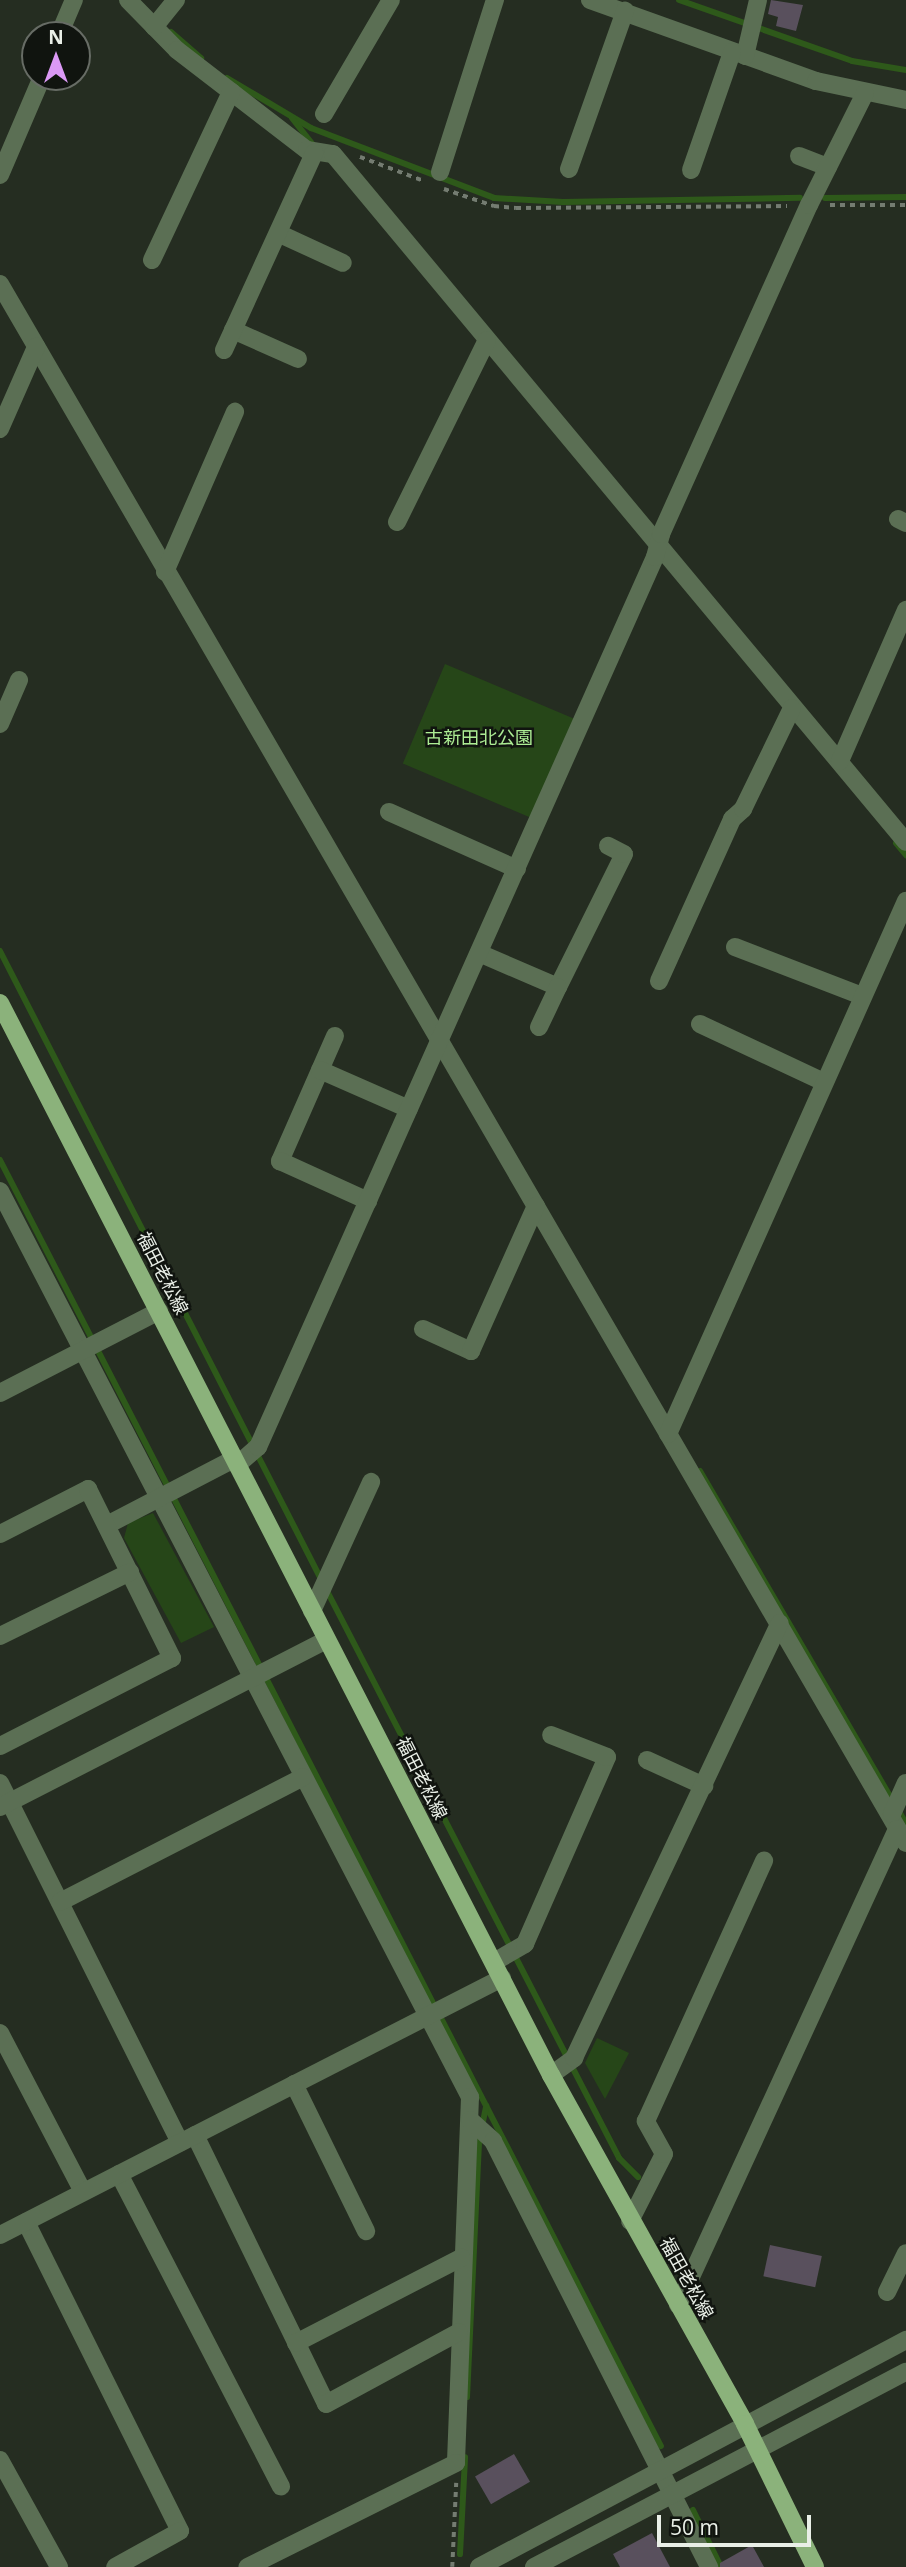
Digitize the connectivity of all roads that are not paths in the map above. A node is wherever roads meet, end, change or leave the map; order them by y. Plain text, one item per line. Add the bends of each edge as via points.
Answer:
1 (74, 0) edge
2 (128, 0) edge
3 (176, 0) edge
4 (391, 0) edge
5 (495, 0) edge
6 (590, 0) edge
7 (758, 0) edge
8 (625, 11) junction
9 (65, 21) edge
10 (154, 27) junction
11 (739, 54) junction
12 (36, 91) edge
13 (231, 92) junction
14 (865, 93) junction
15 (906, 100) edge
16 (324, 114) dead end
17 (322, 153) junction
18 (799, 156) dead end
19 (828, 167) junction
20 (569, 169) dead end
21 (691, 170) dead end
22 (440, 172) dead end
23 (0, 176) edge
24 (280, 234) junction
25 (152, 260) dead end
26 (343, 263) dead end
27 (0, 284) edge
28 (233, 330) junction
29 (483, 345) junction
30 (36, 347) junction
31 (224, 350) dead end
32 (298, 359) dead end
33 (235, 412) dead end
34 (0, 429) edge
35 (397, 522) dead end
36 (657, 550) junction
37 (167, 565) junction
38 (906, 610) edge
39 (19, 680) dead end
40 (789, 712) junction
41 (0, 724) edge
42 (840, 761) junction
43 (389, 812) dead end
44 (906, 842) edge
45 (608, 846) dead end
46 (517, 869) junction
47 (906, 901) edge
48 (735, 947) dead end
49 (479, 953) junction
50 (659, 981) dead end
51 (558, 987) junction
52 (862, 996) junction
53 (0, 1003) edge
54 (700, 1024) dead end
55 (539, 1027) dead end
56 (441, 1032) junction
57 (335, 1036) dead end
58 (320, 1070) junction
59 (824, 1082) junction
60 (409, 1109) junction
61 (2, 1198) edge
62 (368, 1201) junction
63 (536, 1206) junction
64 (159, 1311) junction
65 (423, 1329) dead end
66 (90, 1347) junction
67 (0, 1393) edge
68 (671, 1427) junction
69 (236, 1462) junction
70 (371, 1482) dead end
71 (166, 1495) junction
72 (107, 1525) junction
73 (0, 1534) edge
74 (130, 1572) junction
75 (312, 1611) junction
76 (780, 1623) junction
77 (0, 1636) edge
78 (327, 1640) junction
79 (260, 1677) junction
80 (551, 1735) dead end
81 (0, 1746) edge
82 (647, 1759) dead end
83 (303, 1777) junction
84 (0, 1783) edge
85 (906, 1783) edge
86 (704, 1786) junction
87 (5, 1805) edge
88 (897, 1819) edge
89 (764, 1861) dead end
90 (60, 1902) junction
91 (507, 1954) junction
92 (502, 1978) junction
93 (428, 2015) junction
94 (0, 2033) edge
95 (551, 2075) junction
96 (294, 2084) junction
97 (477, 2124) junction
98 (187, 2139) junction
99 (120, 2174) junction
100 (83, 2192) junction
101 (631, 2221) junction
102 (26, 2222) junction
103 (366, 2231) dead end
104 (0, 2235) edge
105 (906, 2253) edge
106 (461, 2258) junction
107 (887, 2292) dead end
108 (678, 2305) junction
109 (459, 2333) junction
110 (906, 2340) edge
111 (296, 2343) junction
112 (906, 2372) edge
113 (744, 2424) junction
114 (759, 2453) junction
115 (0, 2461) edge
116 (660, 2470) junction
117 (281, 2486) dead end
118 (674, 2495) junction
119 (59, 2567) edge
120 (115, 2567) edge
121 (247, 2567) edge
122 (479, 2567) edge
123 (534, 2567) edge
124 (709, 2567) edge
125 (815, 2567) edge

1 - 9 street
2 - 10 street
3 - 10 street
4 - 16 street
5 - 22 street
6 - 8 street
7 - 11 street
8 - 11 street
8 - 20 street
10 - 13 street
11 - 14 street
11 - 21 street
12 - 23 street
13 - 17 street
13 - 25 street
14 - 15 street
14 - 19 street
17 - 24 street
17 - 29 street
18 - 19 street
19 - 36 street
24 - 26 street
24 - 28 street
27 - 30 street
28 - 31 street
28 - 32 street
29 - 35 street
29 - 36 street
30 - 34 street
30 - 37 street
33 - 37 street
36 - 40 street
36 - 46 street
37 - 56 street
38 - 42 street
39 - 41 street
40 - 42 street
40 - 50 street via 743,809 732,818
42 - 44 street
43 - 46 street
45 - 51 street via 624,854
46 - 49 street
47 - 52 street
48 - 52 street
49 - 51 street
49 - 56 street
51 - 55 street
52 - 59 street
53 - 64 main road, 福田老松線
54 - 59 street
56 - 60 street
56 - 63 street
57 - 58 street
58 - 60 street
58 - 62 street via 280,1161
59 - 68 street
60 - 62 street
61 - 66 street
62 - 69 street via 256,1451
63 - 65 street via 471,1351
63 - 68 street
64 - 66 street
64 - 69 main road, 福田老松線
66 - 67 street
66 - 71 street
68 - 76 street
69 - 71 street
69 - 75 main road, 福田老松線
70 - 75 street
71 - 72 street
71 - 79 street
72 - 73 street via 88,1489
72 - 74 street
74 - 77 street
74 - 81 street via 172,1658
75 - 78 main road, 福田老松線
76 - 86 street
76 - 88 street
78 - 79 street
78 - 91 main road, 福田老松線
79 - 83 street
79 - 87 street
80 - 91 street via 607,1757 524,1944
82 - 86 street
83 - 90 street
83 - 93 street
84 - 87 street
85 - 88 street
86 - 95 street via 571,2061
87 - 90 street
88 - 108 street
89 - 101 street via 646,2121 664,2154
90 - 98 street
91 - 92 main road, 福田老松線
92 - 93 street
92 - 95 main road, 福田老松線
93 - 96 street
93 - 97 street via 470,2096
94 - 100 street
95 - 101 main road, 福田老松線
96 - 98 street
96 - 103 street
97 - 106 street via 469,2184 463,2195
97 - 116 street
98 - 99 street
98 - 111 street
99 - 100 street
99 - 117 street
100 - 102 street
101 - 108 main road, 福田老松線
102 - 104 street
102 - 120 street via 180,2531
105 - 107 street
106 - 109 street
106 - 111 street
108 - 113 main road, 福田老松線
109 - 111 street via 326,2404
109 - 121 street via 456,2463
110 - 113 street
112 - 114 street
113 - 114 main road, 福田老松線
113 - 116 street
114 - 118 street
114 - 125 main road, 福田老松線
115 - 119 street
116 - 118 street
116 - 122 street
118 - 123 street
118 - 124 street

